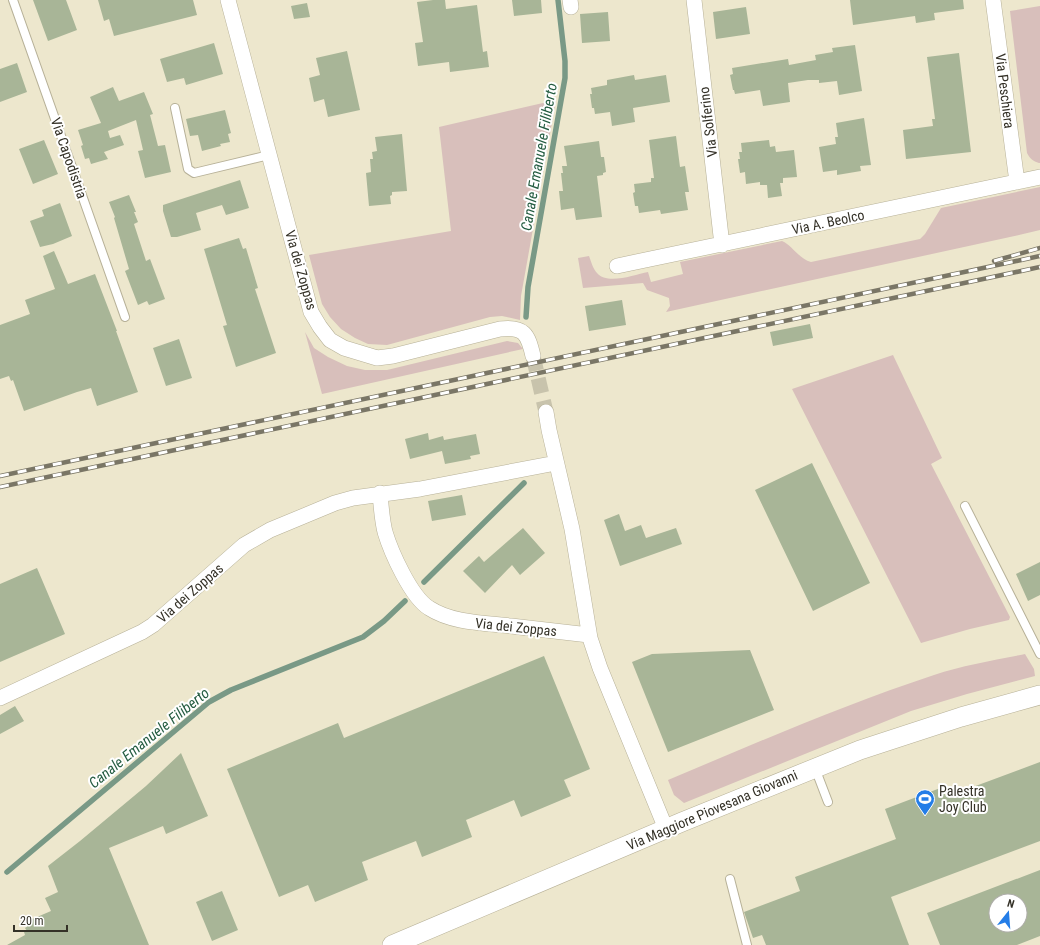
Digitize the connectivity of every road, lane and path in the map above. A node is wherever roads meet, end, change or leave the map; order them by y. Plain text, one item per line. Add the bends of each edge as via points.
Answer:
1 (13, 0) edge
2 (228, 0) edge
3 (694, 0) edge
4 (993, 0) edge
5 (175, 108) dead end
6 (269, 155) junction
7 (1040, 177) edge
8 (1017, 182) junction
9 (722, 245) junction
10 (617, 266) dead end
11 (125, 317) dead end
12 (533, 356) tunnel mouth
13 (546, 412) tunnel mouth
14 (556, 463) junction
15 (380, 493) junction
16 (965, 506) dead end
17 (589, 635) junction
18 (1040, 654) edge
19 (1040, 695) edge
20 (0, 698) edge
21 (815, 767) junction
22 (828, 802) dead end
23 (666, 829) junction
24 (730, 879) dead end
25 (392, 945) edge
26 (747, 945) edge

1 - 11 lane, Via Capodistria
2 - 6 street, Via dei Zoppas
3 - 9 street, Via Solferino
4 - 8 street, Via Peschiera
5 - 6 lane via 188,169 194,173
6 - 12 street, Via dei Zoppas via 312,312 330,340 344,348 377,358 510,327 518,328 528,338
7 - 8 street, Via A. Beolco
8 - 9 street, Via A. Beolco
9 - 10 street, Via A. Beolco
13 - 14 street
14 - 15 street, Via dei Zoppas via 420,489
14 - 17 street via 572,530
15 - 17 street, Via dei Zoppas via 385,532 394,555 405,577 429,608 446,616 468,621
15 - 20 street, Via dei Zoppas via 335,503 270,530 244,545 153,625
16 - 18 lane
17 - 23 street
19 - 21 street, Via Maggiore Piovesana Giovanni via 926,728
21 - 22 lane
21 - 23 street, Via Maggiore Piovesana Giovanni
23 - 25 street, Via Maggiore Piovesana Giovanni
24 - 26 lane

